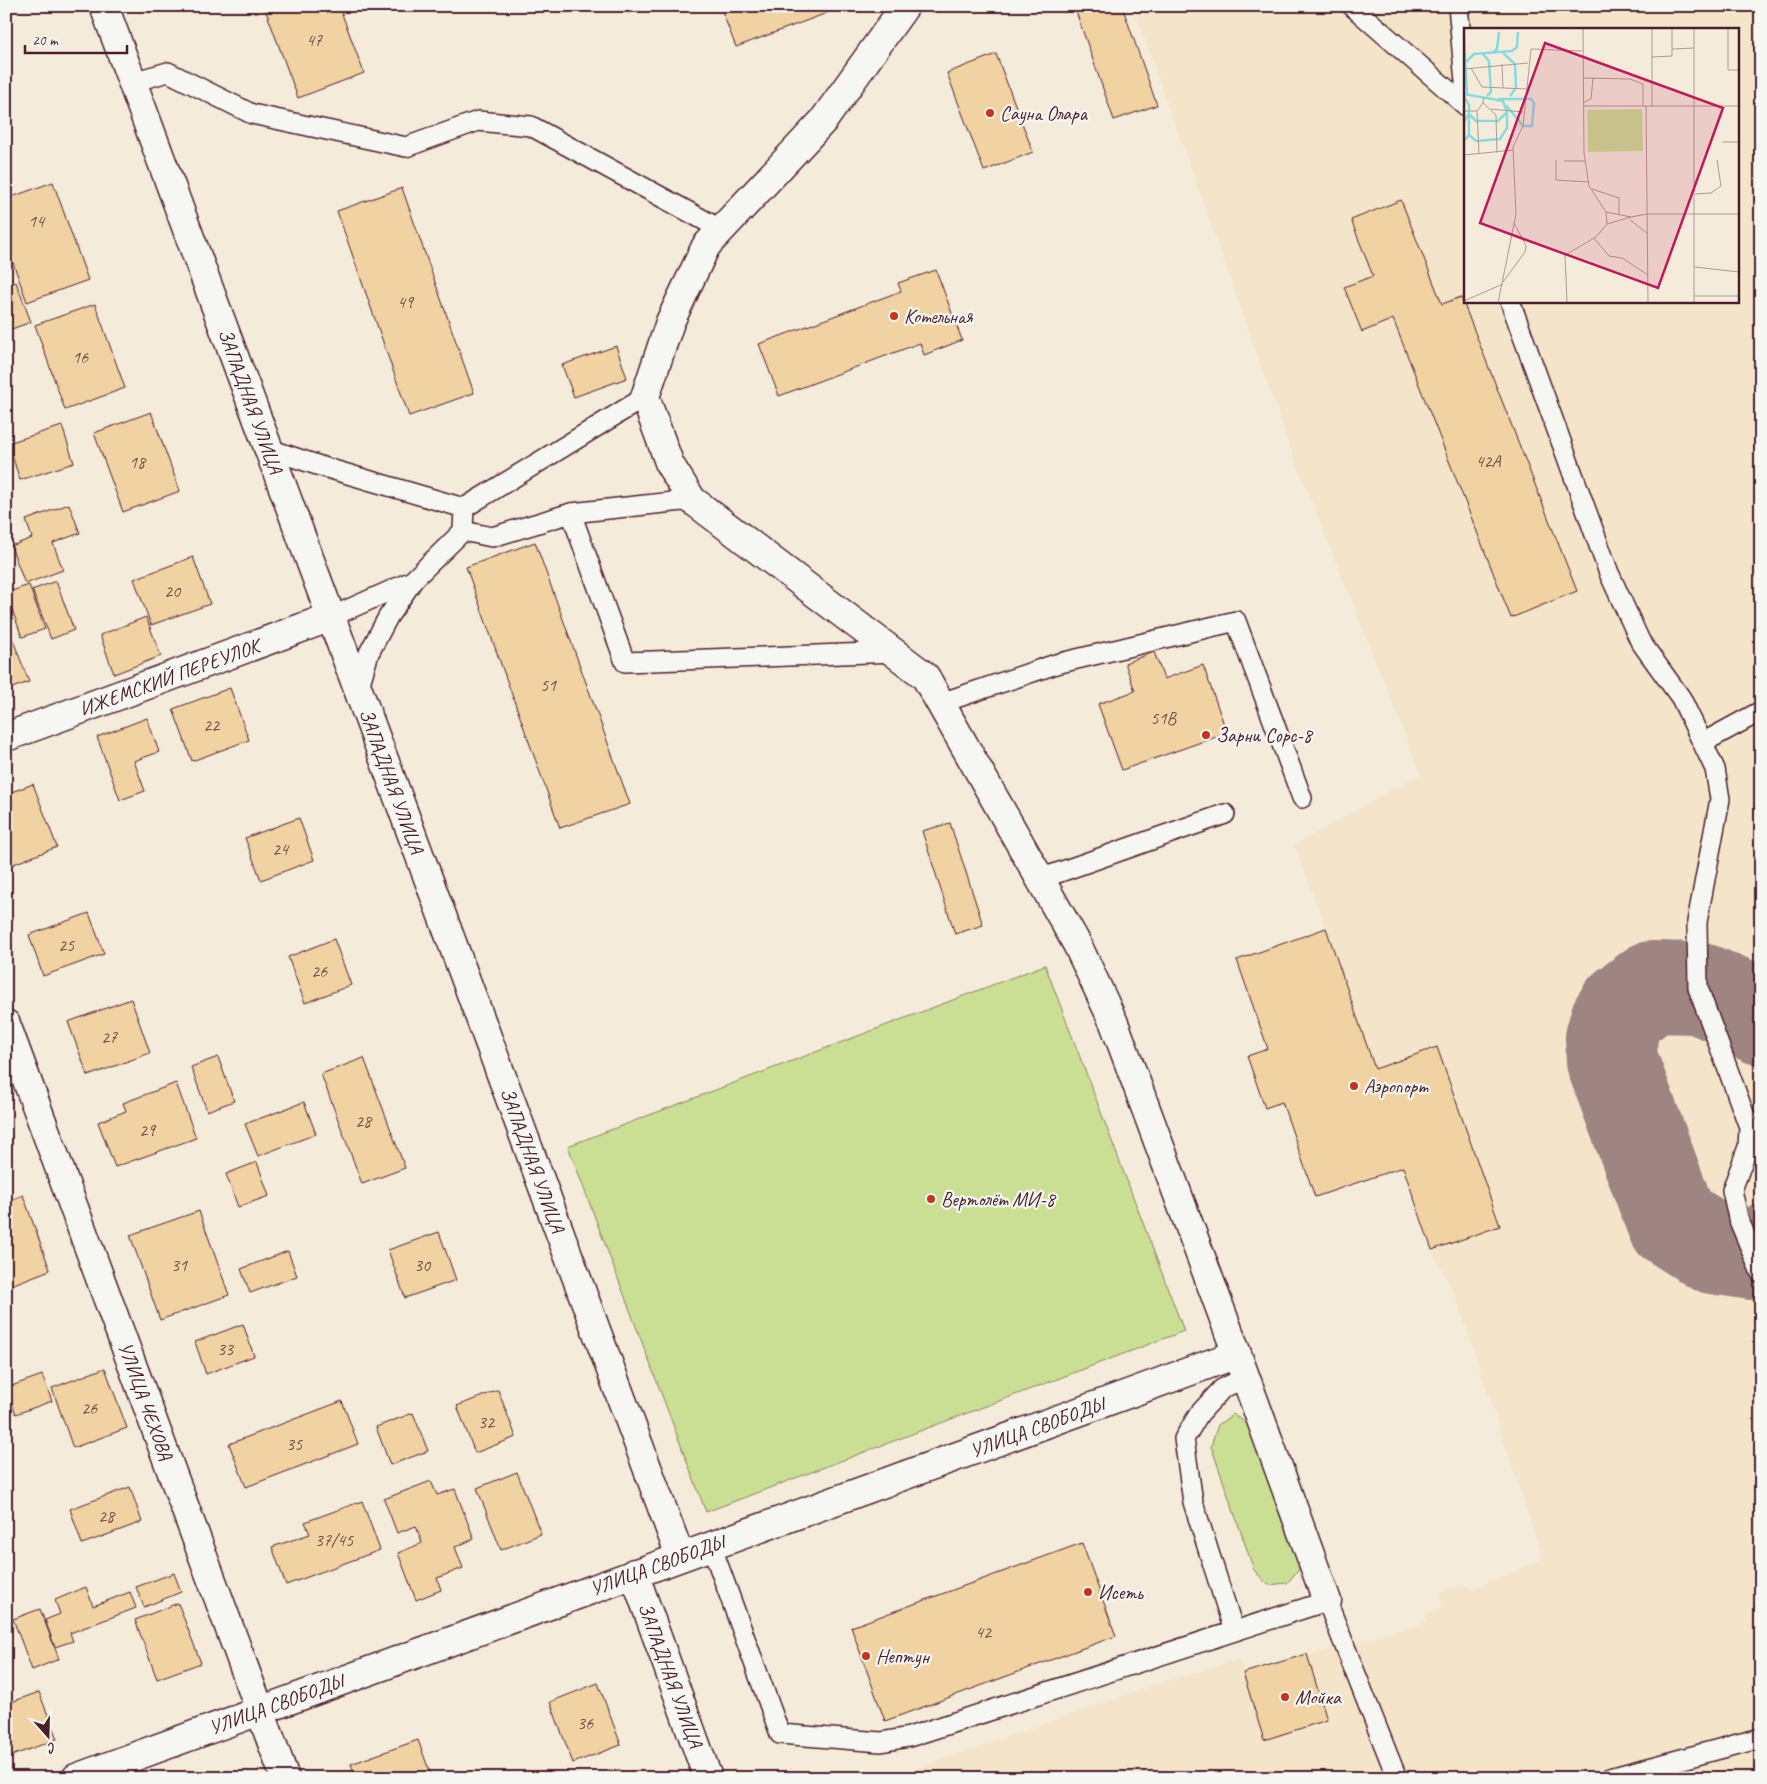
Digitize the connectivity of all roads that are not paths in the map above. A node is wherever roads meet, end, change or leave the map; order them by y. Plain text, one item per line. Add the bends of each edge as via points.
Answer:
1 (104, 6) edge
2 (904, 6) edge
3 (1352, 6) edge
4 (1458, 6) edge
5 (1464, 71) edge
6 (132, 82) junction
7 (1464, 104) edge
8 (722, 230) junction
9 (1510, 302) edge
10 (646, 397) junction
11 (269, 448) junction
12 (692, 500) junction
13 (464, 508) junction
14 (571, 513) junction
15 (463, 531) junction
16 (412, 581) junction
17 (331, 617) junction
18 (896, 652) junction
19 (358, 690) junction
20 (940, 703) junction
21 (1761, 711) edge
22 (6, 737) edge
23 (1704, 742) junction
24 (1302, 798) dead end
25 (1225, 814) dead end
26 (1040, 879) junction
27 (6, 1024) edge
28 (1752, 1107) edge
29 (1761, 1273) edge
30 (1242, 1366) junction
31 (712, 1545) junction
32 (680, 1556) junction
33 (634, 1573) junction
34 (1327, 1601) junction
35 (1234, 1631) junction
36 (260, 1710) junction
37 (1761, 1738) edge
38 (76, 1778) edge
39 (285, 1778) edge
40 (708, 1778) edge
41 (1397, 1778) edge
42 (1610, 1778) edge

1 - 6 street, ЗАПАДНАЯ УЛИЦА
2 - 8 street via 823,122
3 - 7 lane
4 - 5 lane
6 - 8 lane via 168,72 252,114 406,147 478,121 532,126
6 - 11 street, ЗАПАДНАЯ УЛИЦА
8 - 10 street via 706,246 670,322
9 - 23 lane via 1609,573 1640,641 1681,698
10 - 12 street via 670,465
10 - 13 lane
11 - 13 lane
11 - 17 street, ЗАПАДНАЯ УЛИЦА
12 - 14 lane
12 - 18 street
13 - 15 lane
14 - 15 lane via 492,537
14 - 18 lane via 625,662
15 - 16 lane
16 - 17 lane
16 - 19 lane via 369,653
17 - 19 street, ЗАПАДНАЯ УЛИЦА
17 - 22 street, ИЖЕМСКИЙ ПЕРЕУЛОК
18 - 20 street via 925,676
19 - 32 street, ЗАПАДНАЯ УЛИЦА
20 - 24 lane via 1056,664 1236,621
20 - 26 street
21 - 23 lane
23 - 28 lane via 1716,769 1720,799 1697,922 1698,988
25 - 26 lane
26 - 30 street via 1077,944 1114,1022
27 - 36 street, УЛИЦА ЧЕХОВА
28 - 29 lane via 1748,1147 1732,1190 1738,1218
30 - 31 street, УЛИЦА СВОБОДЫ
30 - 34 street
30 - 35 lane via 1199,1414 1184,1439 1193,1502
31 - 32 street, УЛИЦА СВОБОДЫ
31 - 35 lane via 780,1734 881,1742 909,1737
32 - 33 street, УЛИЦА СВОБОДЫ
33 - 36 street, УЛИЦА СВОБОДЫ
33 - 40 street, ЗАПАДНАЯ УЛИЦА
34 - 35 lane
34 - 41 lane
36 - 38 street, УЛИЦА СВОБОДЫ
36 - 39 street, УЛИЦА ЧЕХОВА
37 - 42 lane

